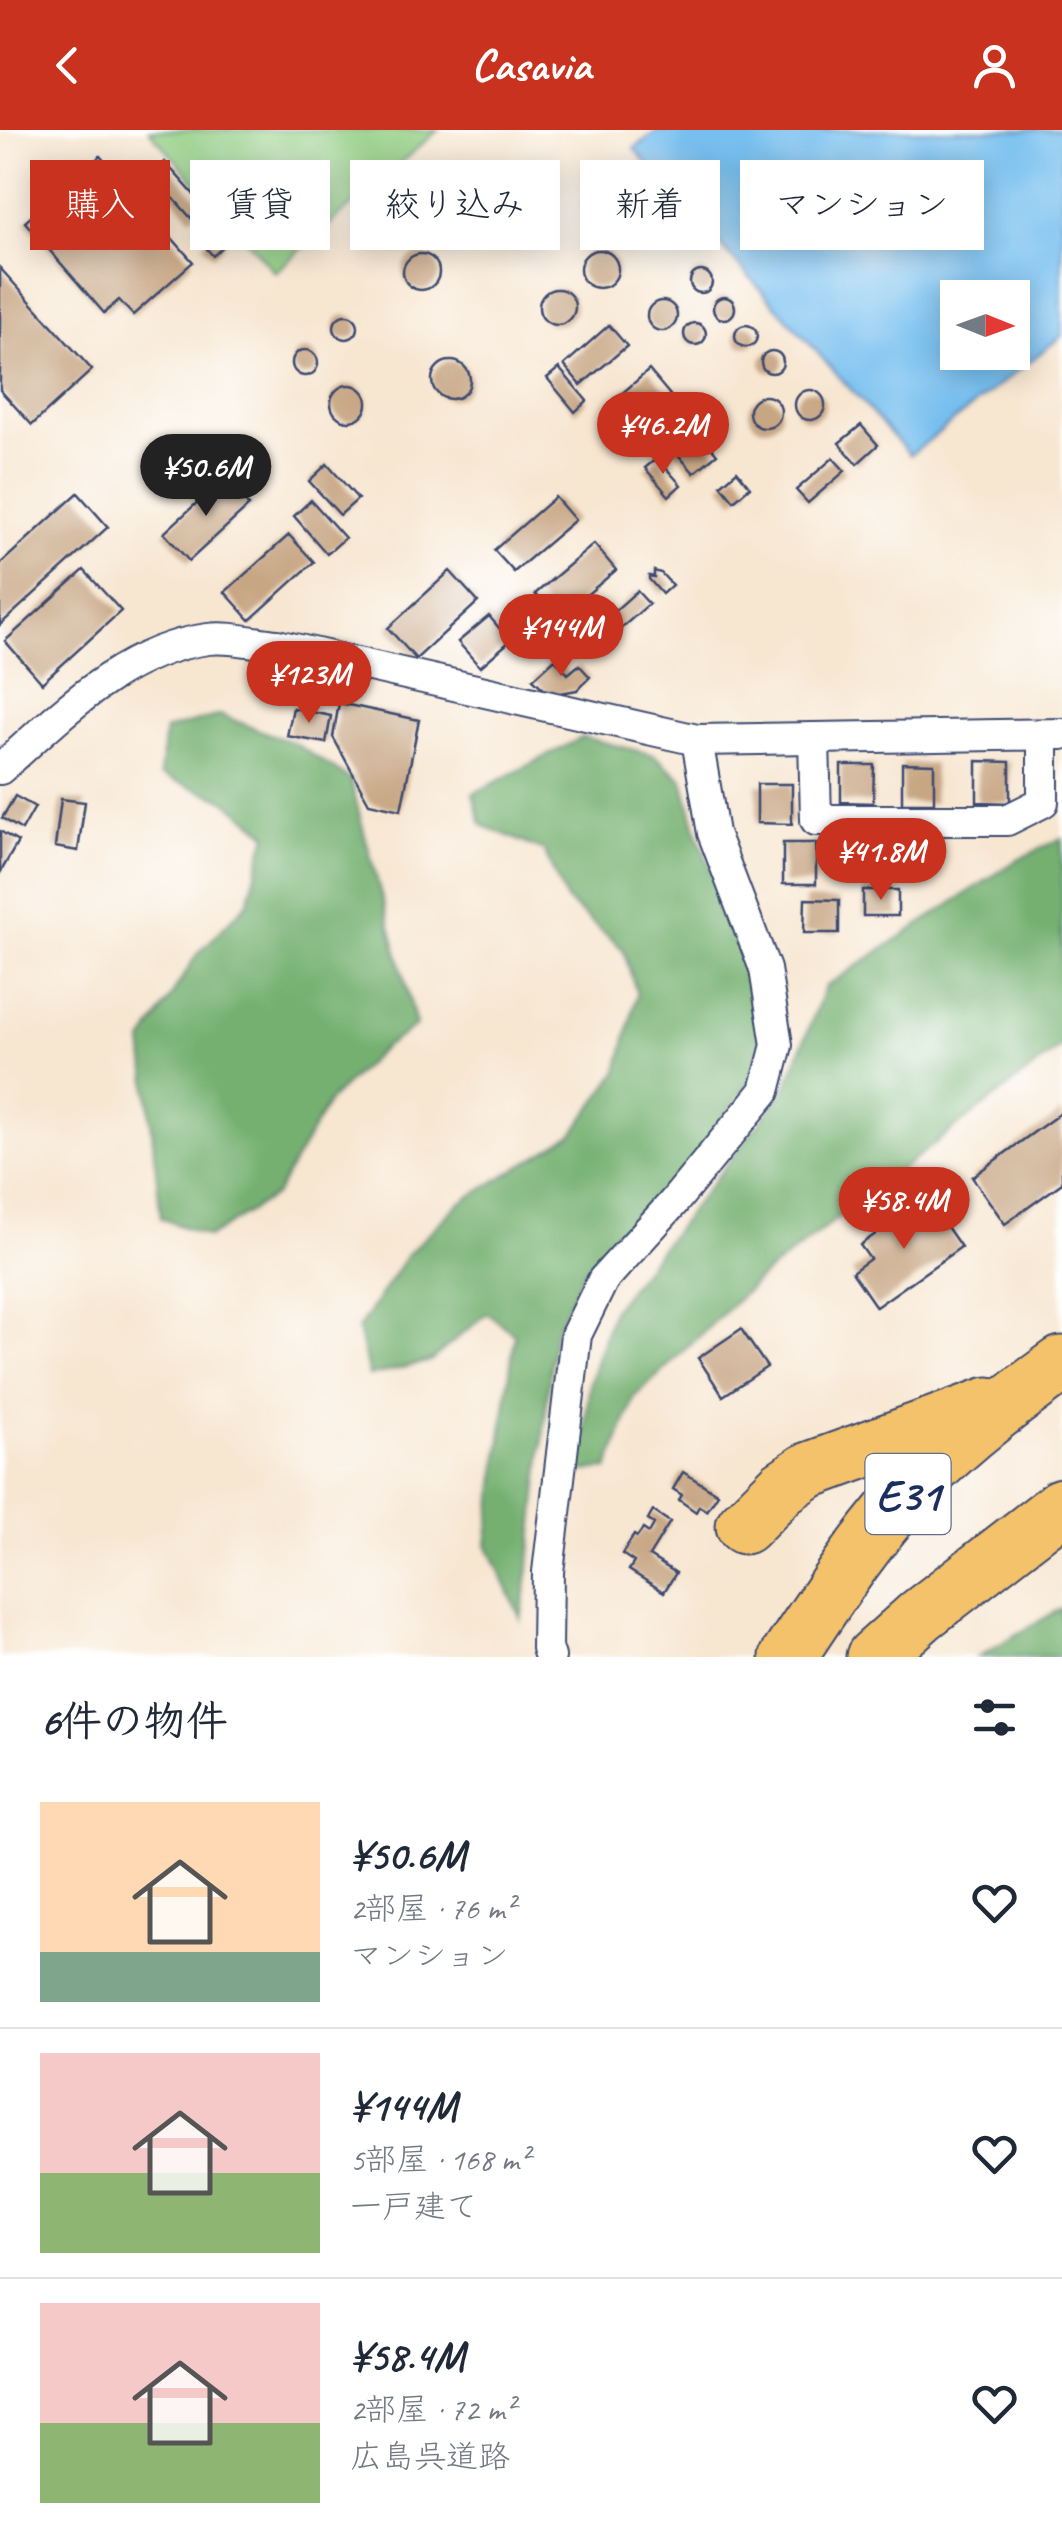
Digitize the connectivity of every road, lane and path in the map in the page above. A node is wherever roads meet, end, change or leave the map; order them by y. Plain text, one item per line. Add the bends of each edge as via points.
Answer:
1 (1052, 734) edge
2 (814, 738) junction
3 (697, 740) junction
4 (0, 769) edge
5 (1041, 1379) edge
6 (1062, 1506) edge
7 (744, 1526) dead end
8 (550, 1657) edge
9 (788, 1657) edge
10 (874, 1657) edge

1 - 2 street
1 - 2 street via 1043,802 1007,820 816,820
2 - 3 street
3 - 4 street via 278,645 212,638 162,648 99,682
3 - 8 street via 712,833 765,969 776,1045 765,1090 603,1280 576,1335 548,1572
5 - 7 highway via 807,1471
5 - 9 highway, E31 via 922,1478
6 - 10 highway, E31

